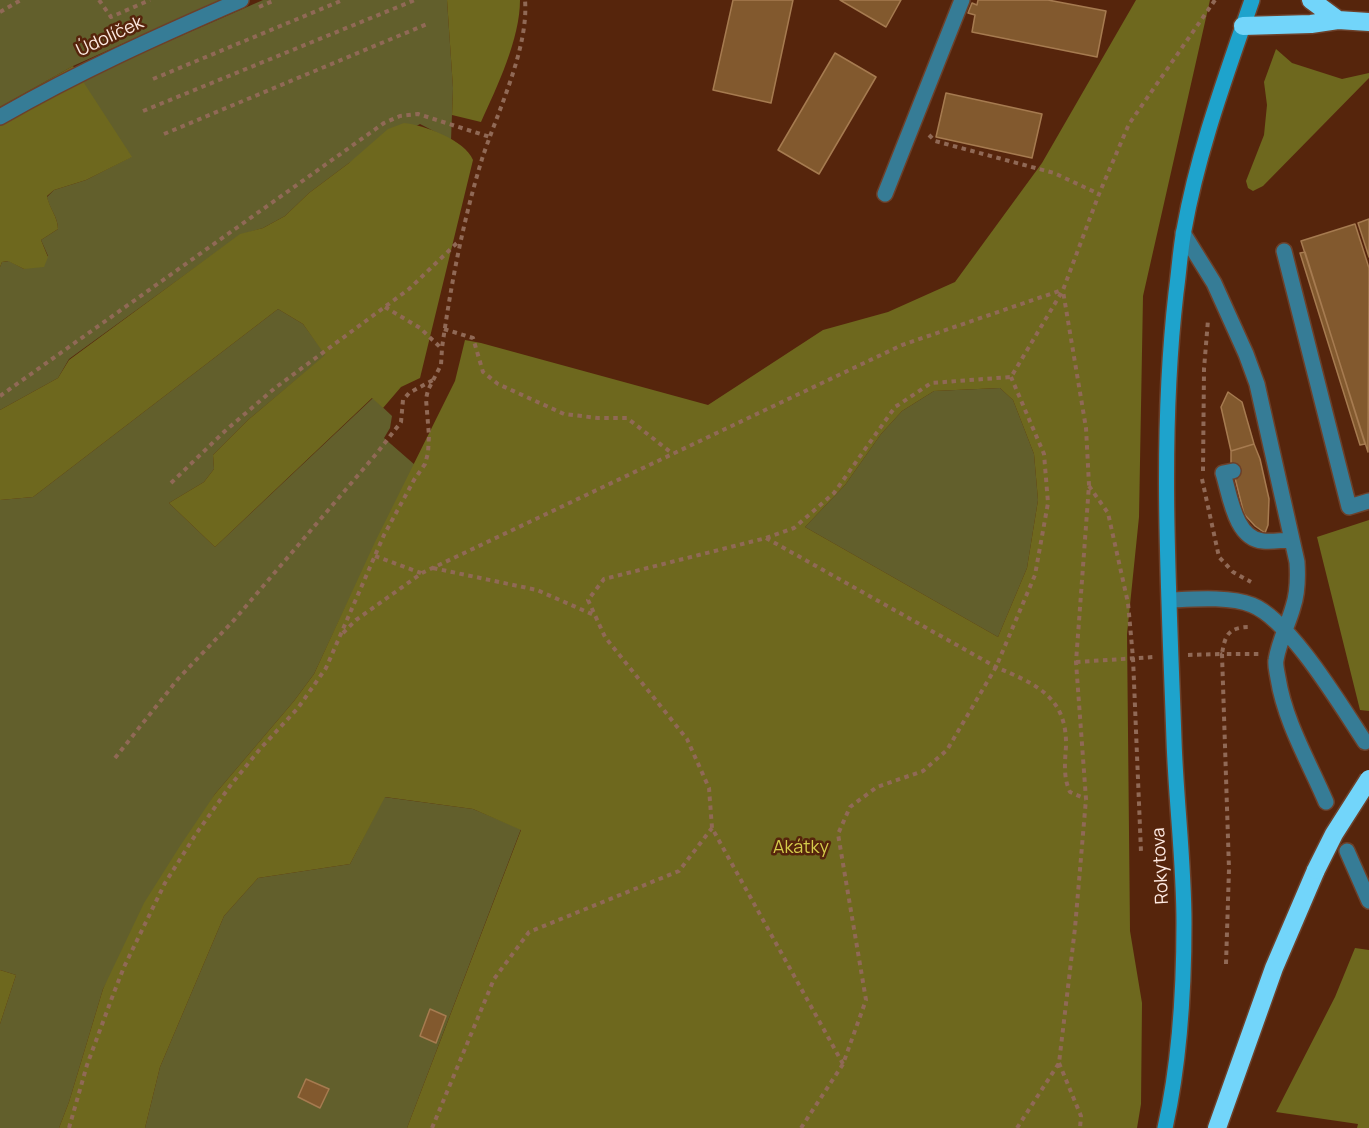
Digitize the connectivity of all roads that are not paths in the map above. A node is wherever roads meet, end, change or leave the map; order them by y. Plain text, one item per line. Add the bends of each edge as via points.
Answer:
1 (241, 0) edge
2 (962, 0) edge
3 (1252, 0) edge
4 (1311, 0) edge
5 (1338, 20) junction
6 (1369, 22) edge
7 (1243, 26) junction
8 (0, 117) edge
9 (885, 194) dead end
10 (1183, 233) junction
11 (1284, 251) dead end
12 (1233, 471) dead end
13 (1369, 501) edge
14 (1292, 540) junction
15 (1170, 600) junction
16 (1284, 628) junction
17 (1365, 742) dead end
18 (1369, 779) edge
19 (1326, 802) dead end
20 (1347, 851) dead end
21 (1369, 901) edge
22 (1165, 1128) edge
23 (1217, 1128) edge

1 - 8 lane, Údolíček via 104,60
2 - 9 lane
3 - 7 main road, Rokytova
4 - 5 highway
5 - 6 highway
5 - 7 highway
7 - 10 main road, Rokytova via 1194,178
10 - 14 lane via 1214,283 1257,384 1268,463
10 - 15 main road, Rokytova via 1170,343
11 - 13 lane via 1349,507
12 - 14 lane via 1223,473 1243,532 1262,541
14 - 16 lane via 1298,584
15 - 16 lane via 1252,604
15 - 22 main road, Rokytova via 1184,922 1181,1014
16 - 17 lane
16 - 19 lane via 1275,661 1285,709
18 - 23 highway, bridge via 1316,870 1274,968
20 - 21 lane

